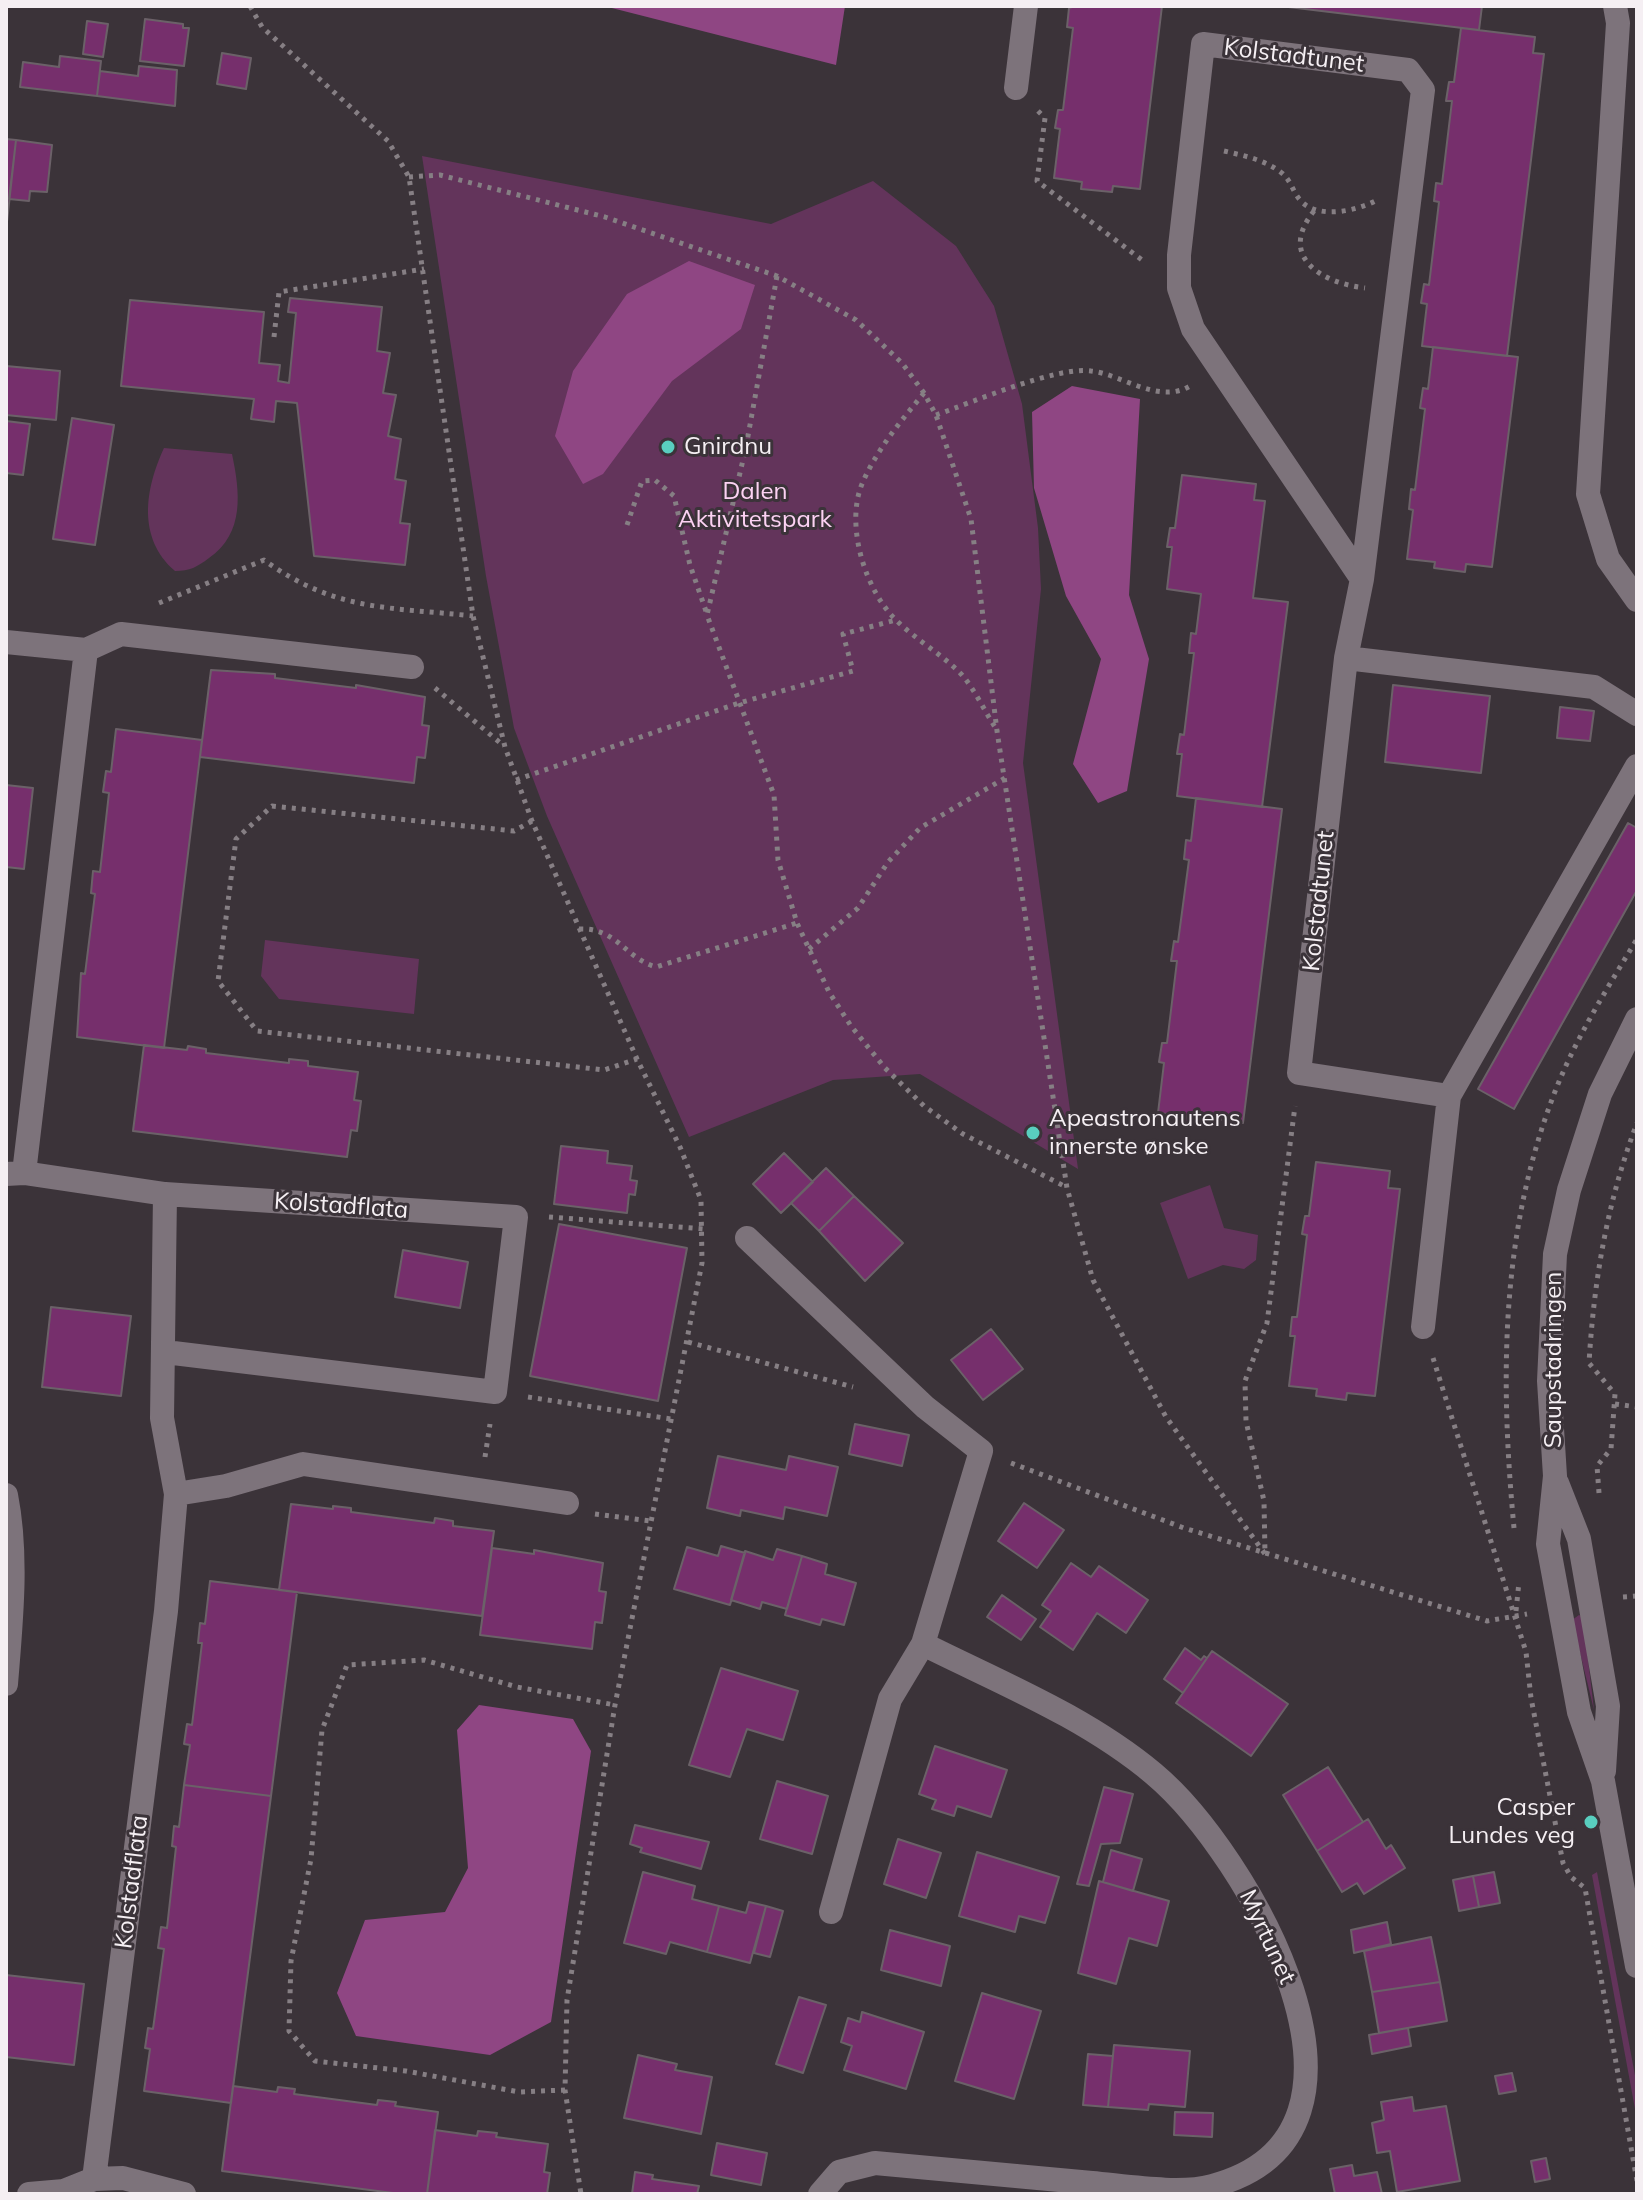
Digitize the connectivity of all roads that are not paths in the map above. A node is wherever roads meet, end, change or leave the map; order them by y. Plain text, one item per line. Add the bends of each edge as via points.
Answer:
1 (1026, 6) edge
2 (1615, 6) edge
3 (1016, 88) road end
4 (1362, 579) junction
5 (1637, 600) edge
6 (6, 642) edge
7 (86, 650) junction
8 (1346, 658) junction
9 (412, 667) road end
10 (1637, 714) edge
11 (1637, 766) edge
12 (1637, 1019) edge
13 (1449, 1096) junction
14 (15, 1174) edge
15 (165, 1194) junction
16 (747, 1238) dead end
17 (1423, 1327) road end
18 (165, 1352) junction
19 (1555, 1476) junction
20 (176, 1494) junction
21 (6, 1495) edge
22 (567, 1503) road end
23 (923, 1644) junction
24 (6, 1684) edge
25 (1603, 1781) junction
26 (831, 1912) dead end
27 (1637, 1966) edge
28 (94, 2179) junction
29 (29, 2194) edge
30 (184, 2194) edge
31 (820, 2194) edge

1 - 3 street
2 - 5 street via 1588,494 1608,559
4 - 4 street, Kolstadtunet via 1423,90 1408,70 1203,44 1179,288 1193,329 1216,367
4 - 8 street, Kolstadtunet
6 - 7 street
7 - 9 street via 121,634
7 - 14 street
8 - 10 street via 1594,687
8 - 13 street, Kolstadtunet via 1299,1073
11 - 13 street
12 - 19 street, Saupstadringen via 1600,1094 1555,1254 1549,1381
13 - 17 street
14 - 15 street, Kolstadflata
15 - 18 street, Kolstadflata
15 - 18 street, Kolstadflata via 516,1217 495,1392
16 - 23 street via 925,1407 981,1451
18 - 20 street, Kolstadflata via 162,1418
19 - 25 street, Saupstadringen via 1579,1539 1608,1706
19 - 25 street, Saupstadringen via 1548,1544 1557,1607 1579,1712
20 - 22 street via 303,1464
20 - 28 street, Kolstadflata
21 - 24 street via 11,1521
23 - 26 street via 890,1699
23 - 31 street, Myrtunet via 1122,1749 1157,1776 1193,1816 1234,1868 1266,1922 1290,1978 1303,2033 1305,2071 1299,2108 1287,2138 1267,2158 1210,2187 1148,2188 875,2163 839,2172
25 - 27 street, Saupstadringen
28 - 29 street via 64,2191
28 - 30 street via 123,2178

